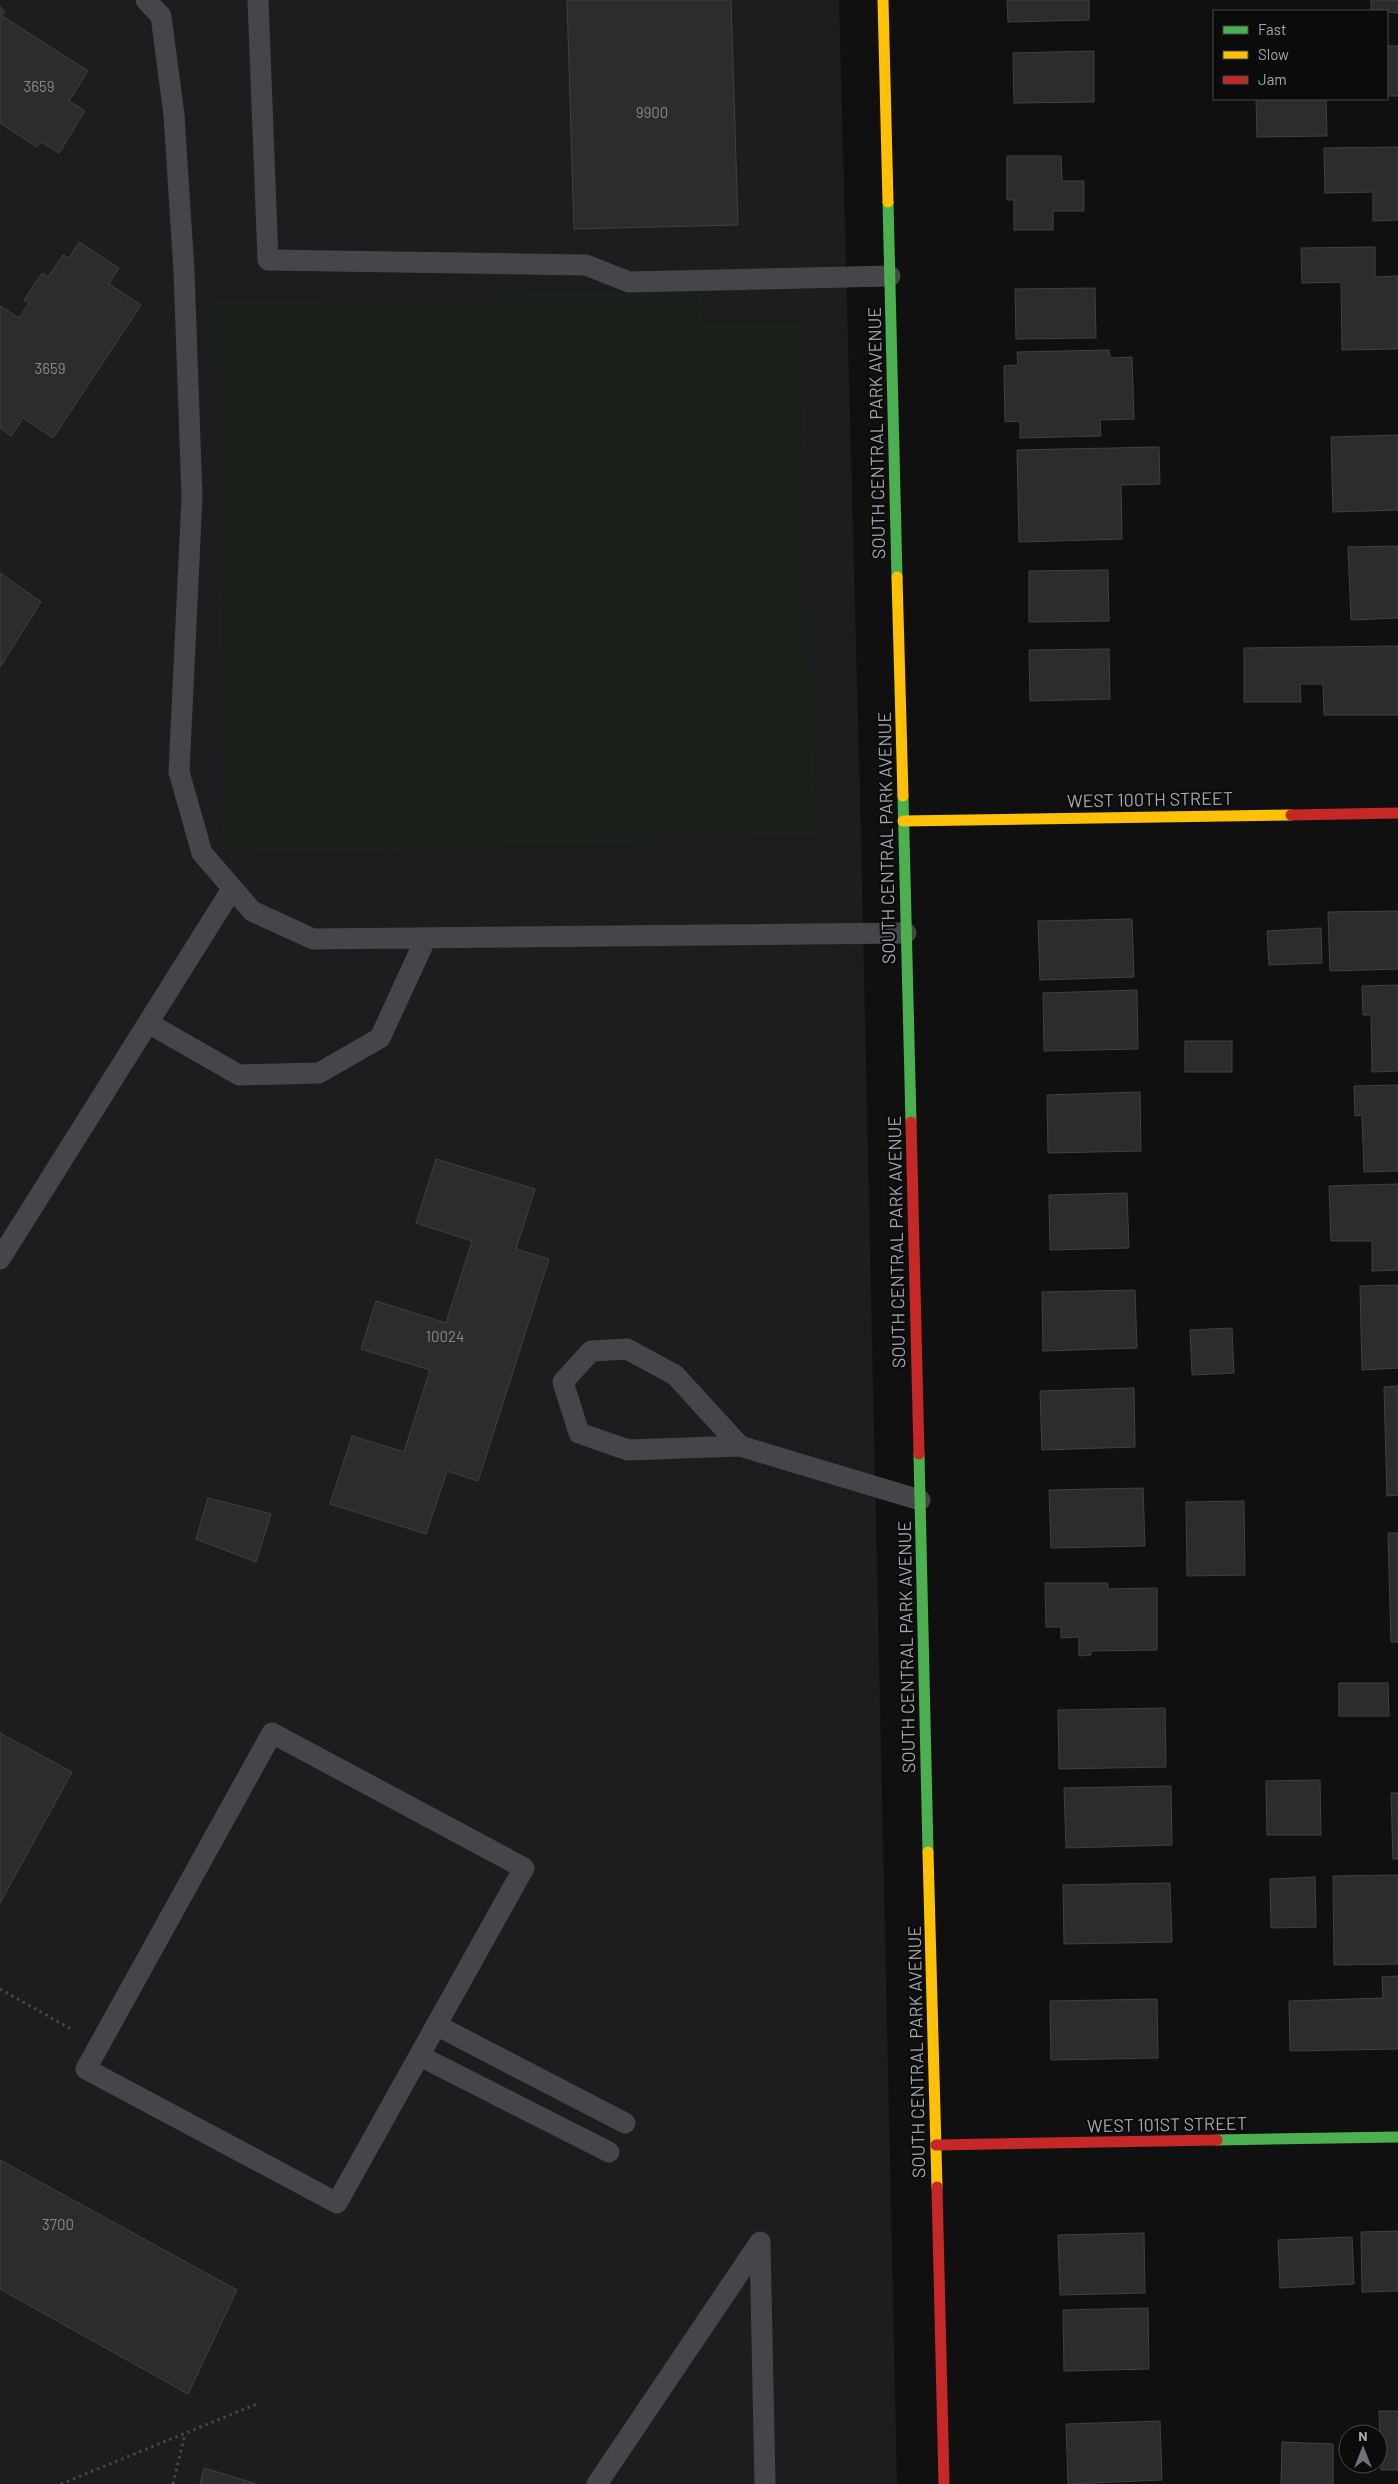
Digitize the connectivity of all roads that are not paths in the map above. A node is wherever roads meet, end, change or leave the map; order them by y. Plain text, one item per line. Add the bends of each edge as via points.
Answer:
1 (146, 0) edge
2 (258, 0) edge
3 (882, 0) edge
4 (890, 276) junction
5 (1398, 812) edge
6 (903, 821) junction
7 (232, 888) junction
8 (906, 934) junction
9 (426, 938) junction
10 (148, 1022) junction
11 (0, 1259) edge
12 (740, 1446) junction
13 (920, 1500) junction
14 (436, 2025) junction
15 (420, 2056) junction
16 (625, 2123) dead end
17 (1398, 2137) edge
18 (936, 2145) junction
19 (609, 2152) dead end
20 (598, 2484) edge
21 (765, 2484) edge
22 (944, 2484) edge

1 - 7 lane via 161,16 174,115 184,271 192,497 178,772 202,853
2 - 4 lane via 268,260 586,265 629,282
3 - 4 street, SOUTH CENTRAL PARK AVENUE
4 - 6 street, SOUTH CENTRAL PARK AVENUE
5 - 6 street, WEST 100TH STREET
6 - 8 street, SOUTH CENTRAL PARK AVENUE
7 - 9 lane via 252,911 313,939
7 - 10 lane
8 - 9 lane
8 - 13 street, SOUTH CENTRAL PARK AVENUE
9 - 10 lane via 380,1038 319,1073 239,1075
10 - 11 lane
12 - 12 lane via 628,1450 579,1433 563,1382 591,1351 627,1348 675,1375
12 - 13 lane
13 - 18 street, SOUTH CENTRAL PARK AVENUE
14 - 15 lane
14 - 15 lane via 524,1868 272,1733 86,2069 336,2203
14 - 16 lane
15 - 19 lane
17 - 18 street, WEST 101ST STREET
18 - 22 street, SOUTH CENTRAL PARK AVENUE
20 - 21 lane via 760,2242

